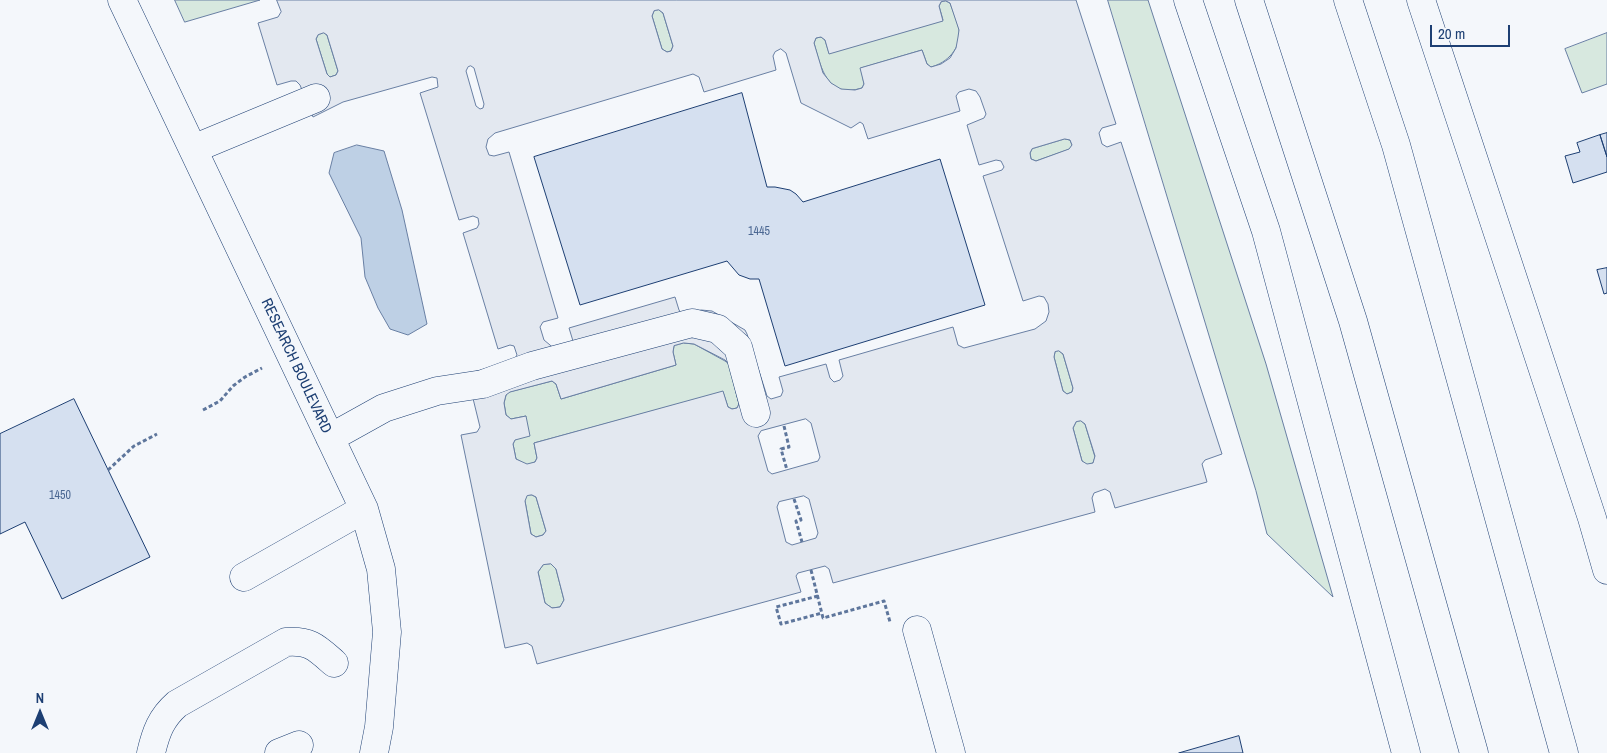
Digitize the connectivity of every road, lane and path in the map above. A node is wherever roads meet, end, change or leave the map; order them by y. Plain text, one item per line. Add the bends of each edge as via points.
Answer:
1 (122, 0) edge
2 (1188, 0) edge
3 (1250, 0) edge
4 (1348, 0) edge
5 (1421, 0) edge
6 (316, 98) dead end
7 (193, 148) junction
8 (262, 368) dead end
9 (203, 410) dead end
10 (756, 413) dead end
11 (784, 426) dead end
12 (157, 434) dead end
13 (330, 438) junction
14 (108, 470) dead end
15 (787, 470) dead end
16 (794, 499) dead end
17 (364, 509) junction
18 (802, 542) dead end
19 (811, 570) dead end
20 (1607, 570) edge
21 (244, 577) dead end
22 (818, 596) junction
23 (822, 613) junction
24 (890, 622) dead end
25 (918, 630) dead end
26 (334, 663) dead end
27 (151, 753) edge
28 (374, 753) edge
29 (951, 753) edge
30 (1406, 753) edge
31 (1474, 753) edge
32 (1564, 753) edge

1 - 7 main road, RESEARCH BOULEVARD
2 - 30 main road via 1266,231
3 - 31 main road via 1353,321
4 - 32 main road via 1396,144
5 - 20 main road
6 - 7 main road
7 - 13 main road, RESEARCH BOULEVARD
8 - 9 path via 232,386 220,401
10 - 13 main road via 738,347 718,329 692,323 532,366 482,384 437,392 384,408
11 - 15 path via 790,447 781,450
12 - 14 path via 134,446
13 - 17 main road, RESEARCH BOULEVARD
16 - 18 path
17 - 21 main road
17 - 28 main road, RESEARCH BOULEVARD via 382,569 387,632
19 - 22 path
22 - 23 path
22 - 23 path via 776,607 780,624
23 - 24 path via 823,618 884,601
25 - 29 main road
26 - 27 main road via 317,647 300,641 286,642 177,704 167,713 156,733

